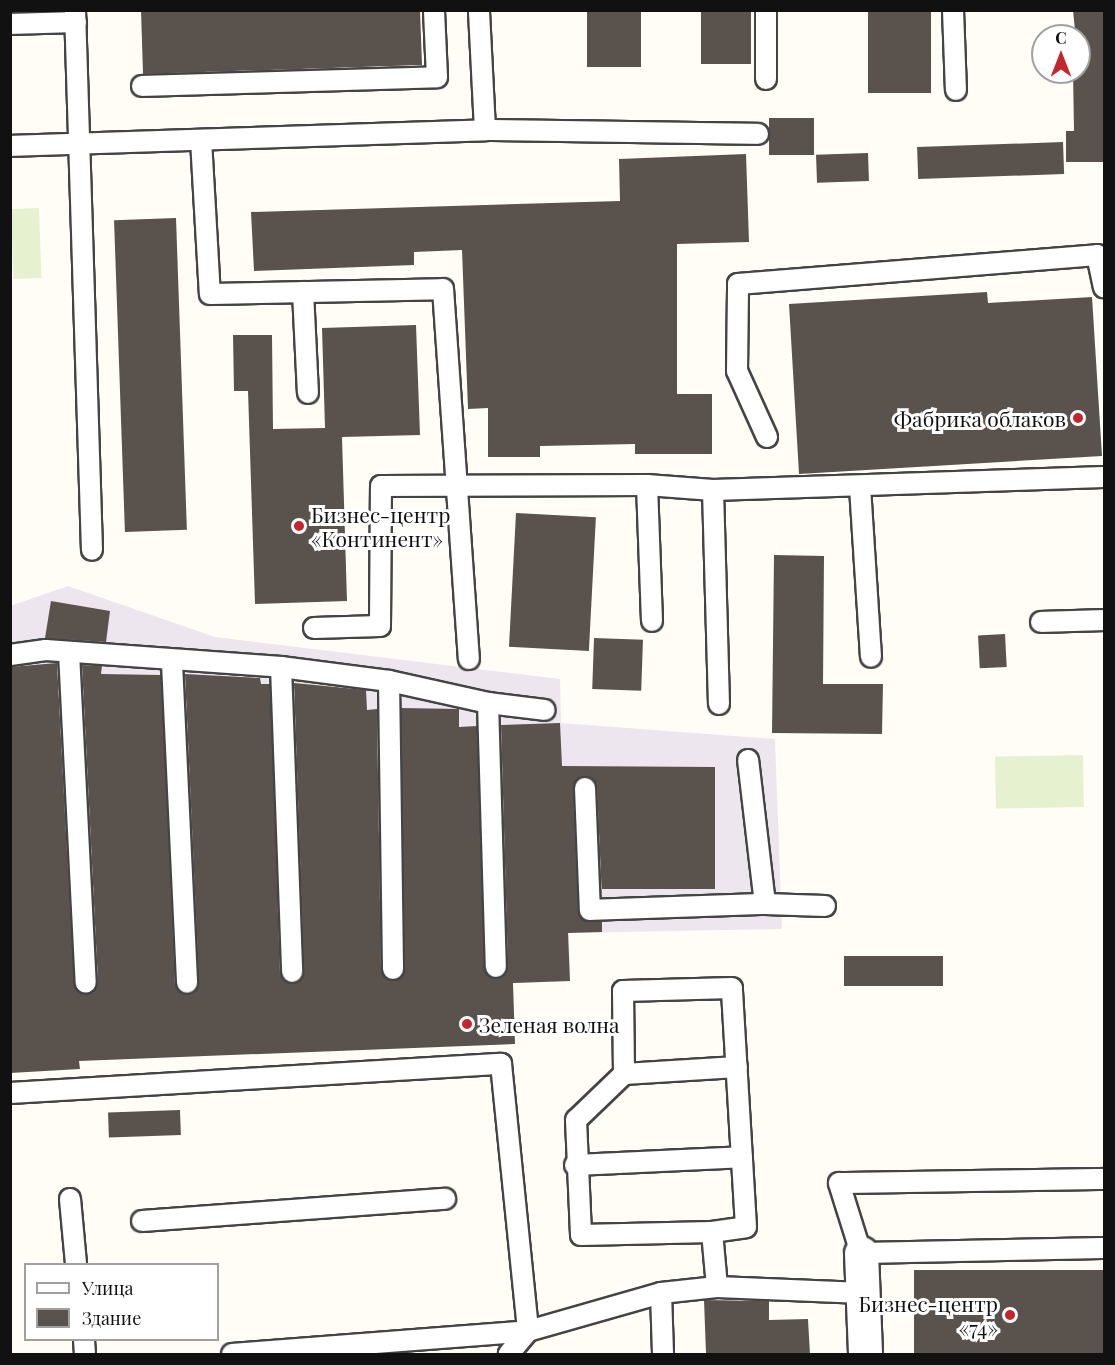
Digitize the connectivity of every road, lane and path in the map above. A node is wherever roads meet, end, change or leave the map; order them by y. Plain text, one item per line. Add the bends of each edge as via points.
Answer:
1 (434, 10) edge
2 (479, 10) edge
3 (766, 10) edge
4 (953, 10) edge
5 (76, 16) edge
6 (10, 24) edge
7 (766, 79) dead end
8 (142, 86) dead end
9 (956, 90) dead end
10 (485, 130) junction
11 (758, 134) dead end
12 (201, 140) junction
13 (81, 143) junction
14 (10, 146) edge
15 (1104, 287) edge
16 (303, 292) junction
17 (308, 393) dead end
18 (767, 437) dead end
19 (1104, 477) edge
20 (455, 482) junction
21 (647, 485) junction
22 (860, 487) junction
23 (713, 490) junction
24 (92, 550) dead end
25 (1104, 620) edge
26 (651, 621) dead end
27 (1041, 622) dead end
28 (315, 628) dead end
29 (69, 652) junction
30 (10, 655) edge
31 (871, 657) dead end
32 (469, 658) dead end
33 (172, 663) junction
34 (281, 667) junction
35 (388, 681) junction
36 (488, 703) junction
37 (719, 704) dead end
38 (545, 710) dead end
39 (748, 760) dead end
40 (585, 788) dead end
41 (765, 904) junction
42 (825, 906) dead end
43 (496, 967) dead end
44 (393, 969) dead end
45 (292, 972) dead end
46 (86, 983) dead end
47 (187, 983) dead end
48 (737, 1067) junction
49 (624, 1074) junction
50 (10, 1093) edge
51 (742, 1157) junction
52 (575, 1165) junction
53 (1104, 1179) edge
54 (70, 1199) dead end
55 (445, 1199) dead end
56 (142, 1221) dead end
57 (712, 1232) junction
58 (1104, 1248) edge
59 (861, 1253) junction
60 (76, 1263) edge
61 (717, 1287) junction
62 (661, 1293) junction
63 (863, 1293) junction
64 (528, 1331) junction
65 (232, 1354) edge
66 (509, 1354) edge
67 (663, 1354) edge
68 (866, 1354) edge

1 - 8 lane via 437,77
2 - 10 lane
3 - 7 lane
4 - 9 lane
5 - 6 lane
5 - 13 lane
10 - 11 lane
10 - 12 lane
12 - 13 lane
12 - 16 lane via 210,294
13 - 14 lane
13 - 24 lane
15 - 18 lane via 1097,255 738,284 737,371
16 - 17 lane
16 - 20 lane via 443,289
19 - 22 lane
20 - 21 lane
20 - 28 lane via 381,486 380,626
20 - 32 lane
21 - 23 lane
21 - 26 lane
22 - 23 lane
22 - 31 lane
23 - 37 lane
25 - 27 lane
29 - 30 lane
29 - 33 lane
29 - 46 lane
33 - 34 lane
33 - 47 lane
34 - 35 lane
34 - 45 lane
35 - 36 lane
35 - 44 lane
36 - 38 lane
36 - 43 lane
39 - 41 lane
40 - 41 lane via 590,910
41 - 42 lane
48 - 49 lane
48 - 49 lane via 732,988 623,991
48 - 51 lane
49 - 52 lane via 576,1120
50 - 64 lane via 501,1064
51 - 52 lane
51 - 57 lane via 746,1227
52 - 57 lane via 582,1235
53 - 59 lane via 839,1183
54 - 60 lane
55 - 56 lane
57 - 61 lane
58 - 59 lane
59 - 63 street
61 - 62 lane
61 - 63 lane
62 - 64 lane
62 - 67 lane
63 - 68 street
64 - 65 lane
64 - 66 lane

